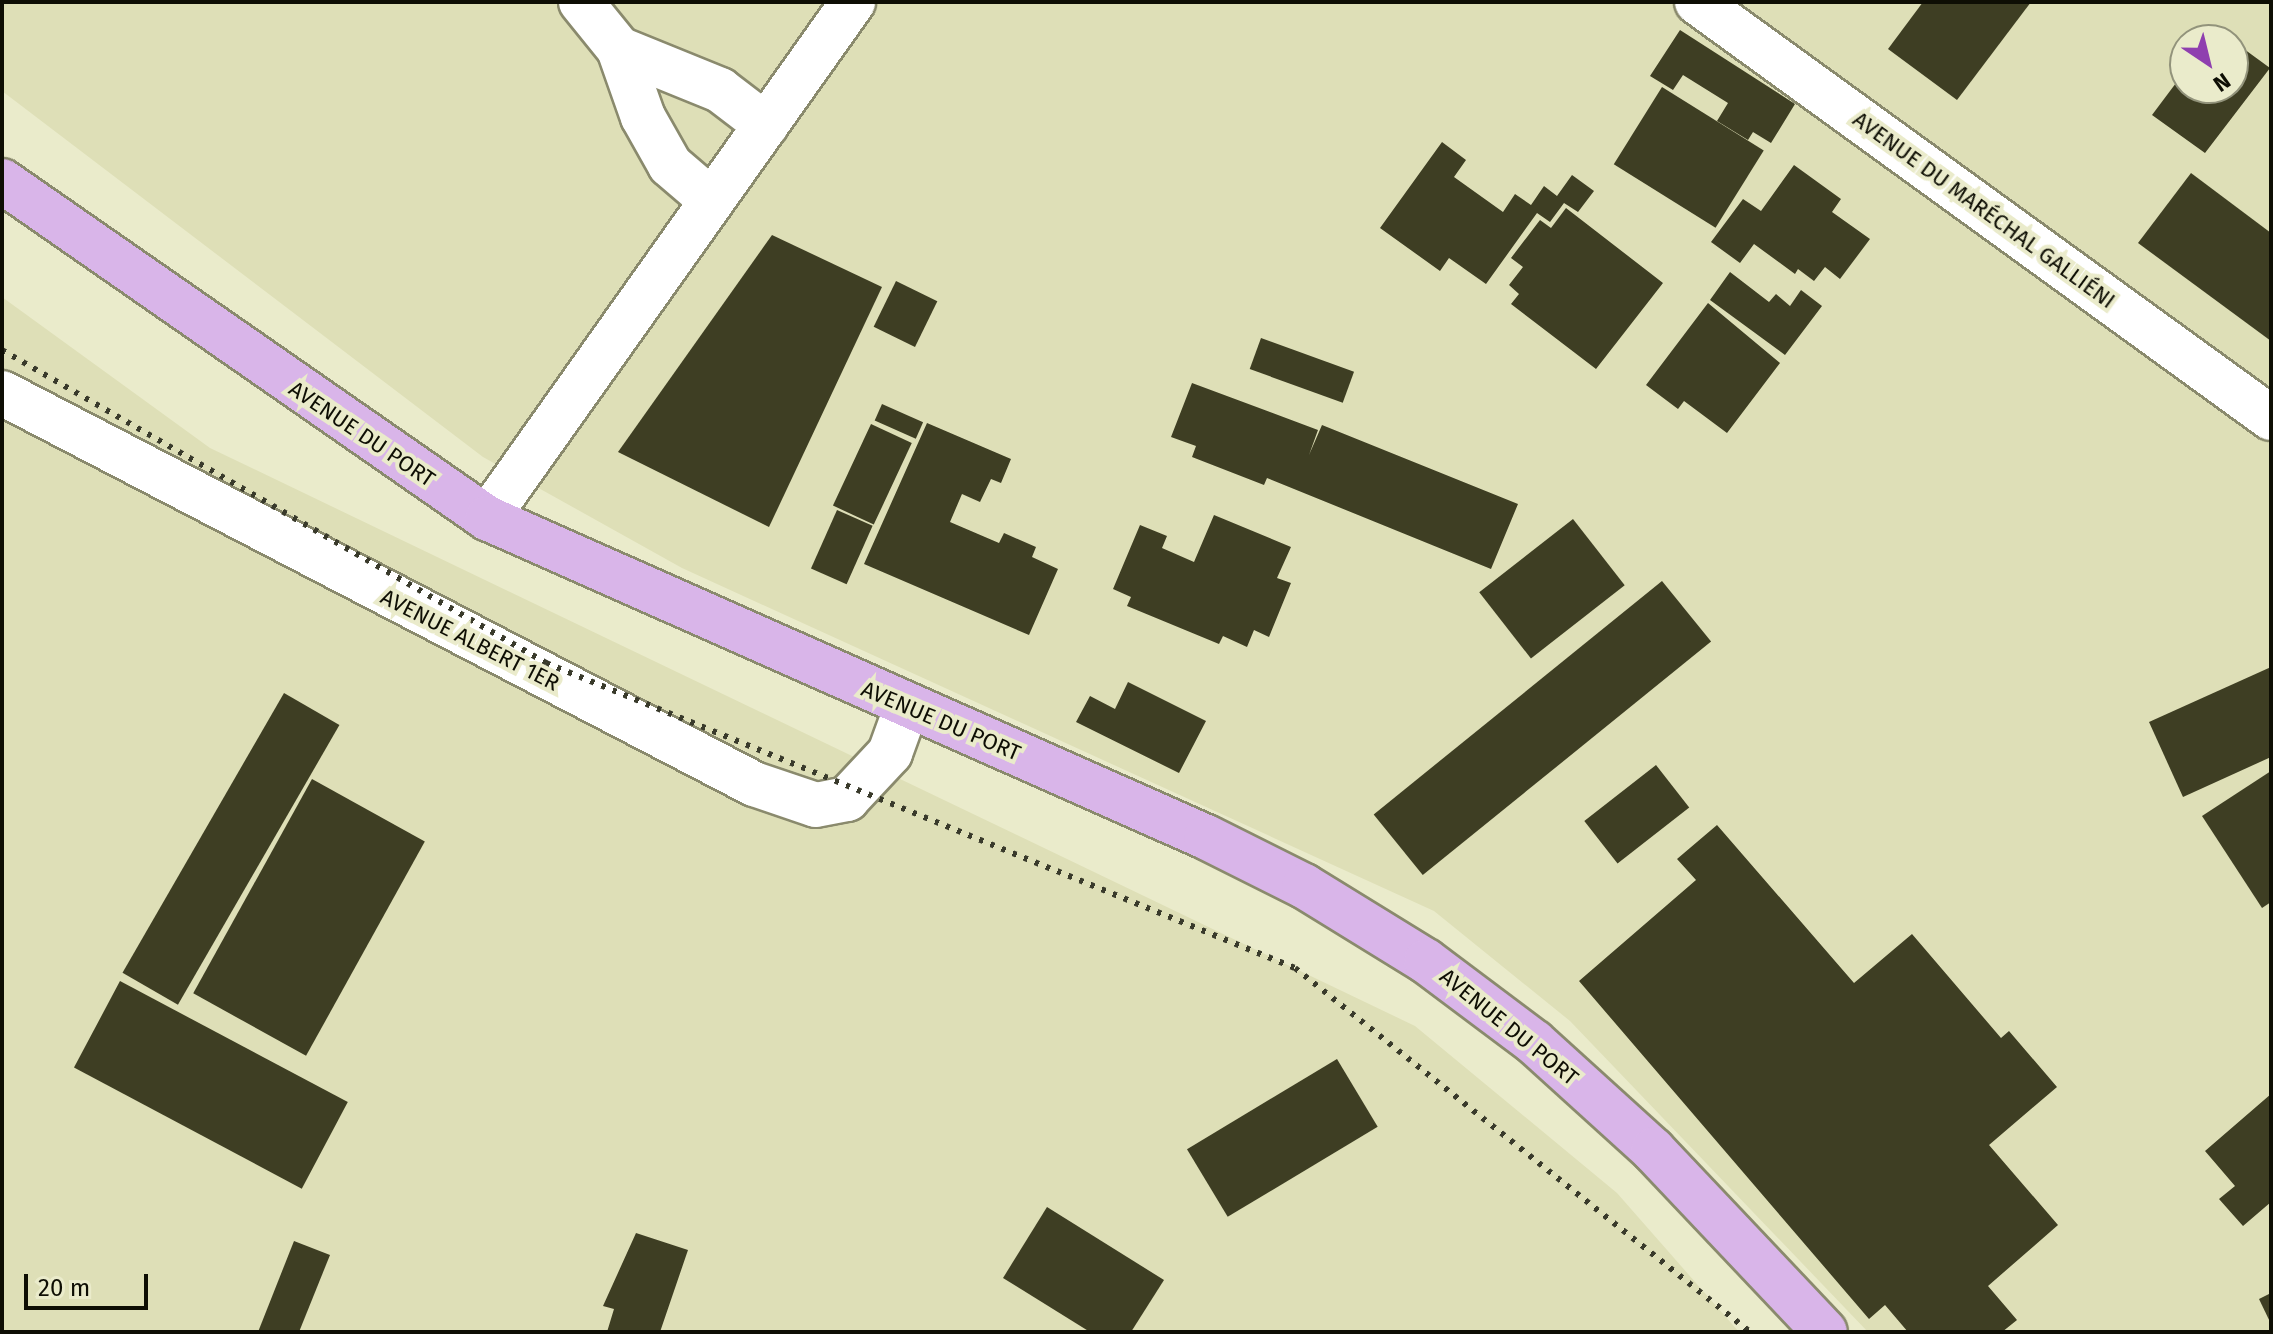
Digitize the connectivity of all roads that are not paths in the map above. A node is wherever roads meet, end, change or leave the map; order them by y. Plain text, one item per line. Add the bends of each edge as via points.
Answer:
1 (581, 2) edge
2 (853, 2) edge
3 (1697, 2) edge
4 (619, 49) junction
5 (766, 125) junction
6 (2, 181) edge
7 (712, 201) junction
8 (2, 393) edge
9 (2271, 418) edge
10 (487, 518) junction
11 (907, 706) junction
12 (1825, 1332) edge

1 - 4 street
2 - 5 street
3 - 9 street, AVENUE DU MARÉCHAL GALLIÉNI
4 - 5 street via 720,90
4 - 7 street via 643,117 670,165
5 - 7 street
6 - 10 main road, AVENUE DU PORT
7 - 10 street
8 - 11 street, AVENUE ALBERT 1ER via 754,784 816,805 847,799 890,753
10 - 11 main road, AVENUE DU PORT
11 - 12 main road, AVENUE DU PORT via 1220,844 1304,886 1426,961 1534,1042 1653,1150

